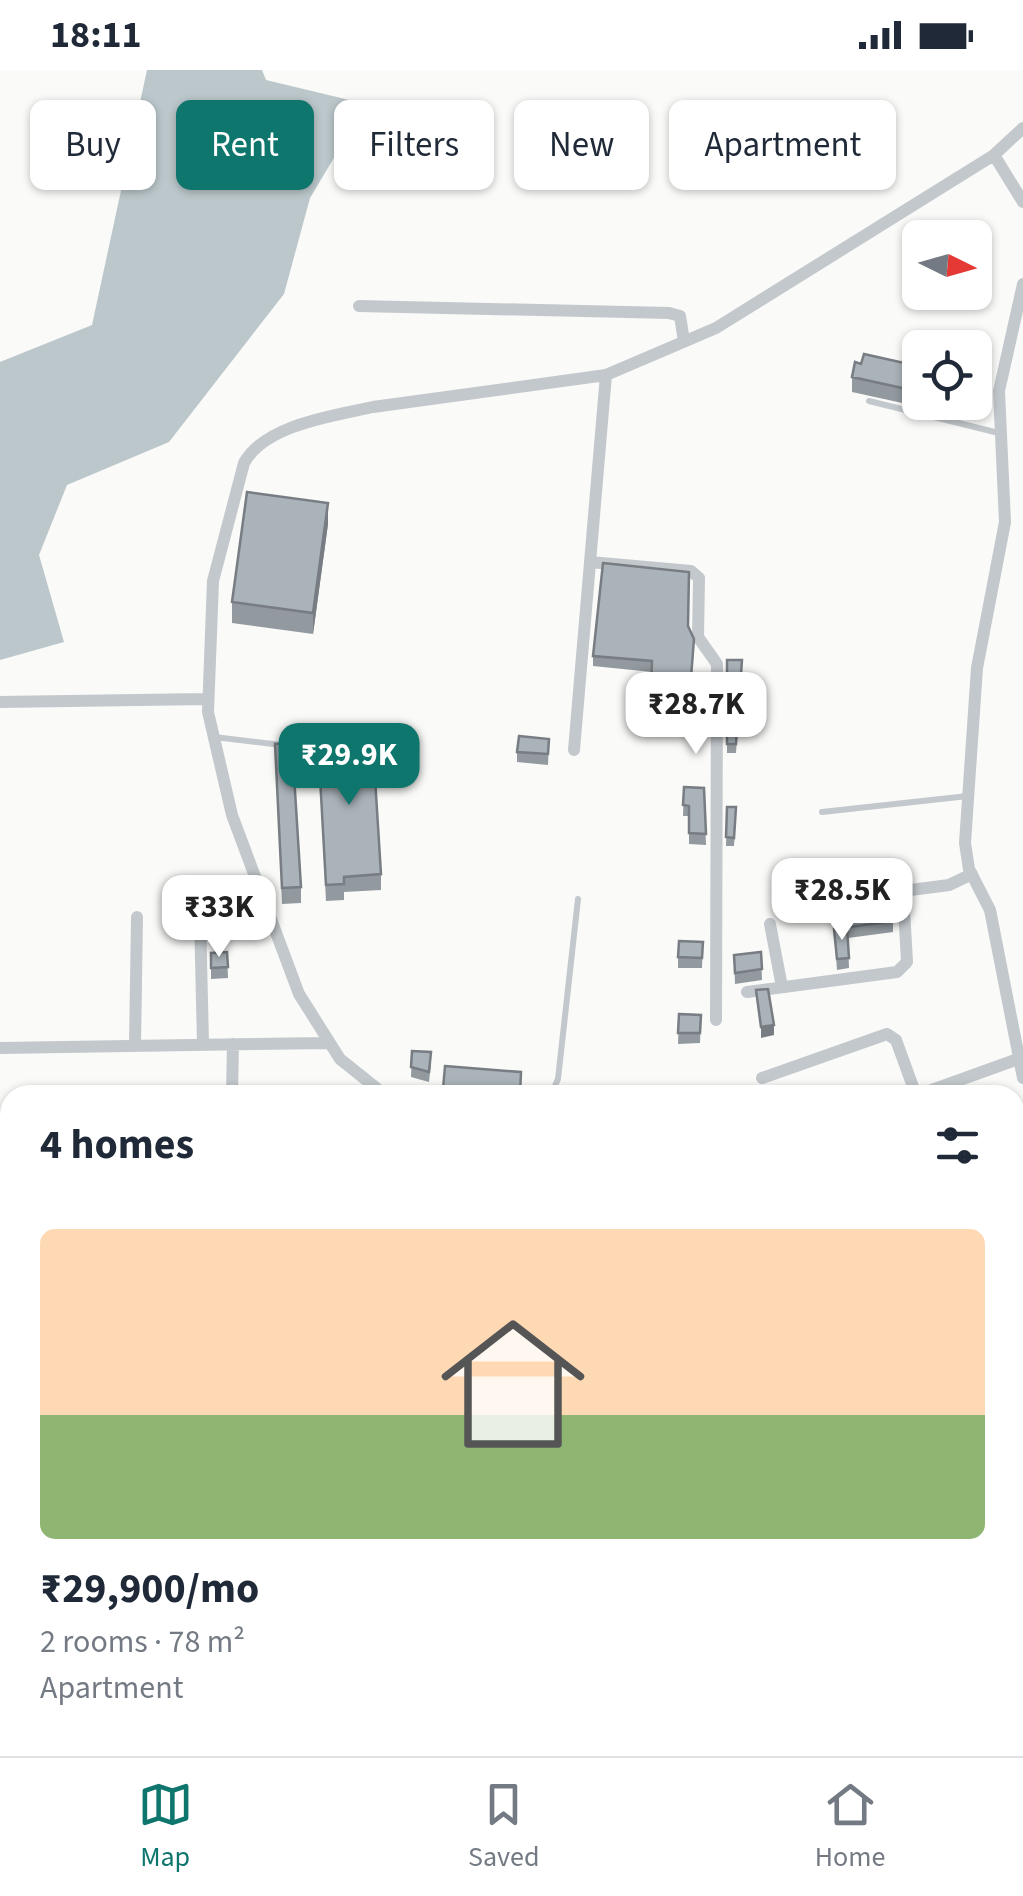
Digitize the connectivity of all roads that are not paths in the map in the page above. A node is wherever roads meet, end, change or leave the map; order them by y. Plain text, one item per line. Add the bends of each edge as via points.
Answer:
1 (1023, 128) edge
2 (994, 155) junction
3 (1023, 202) edge
4 (1023, 284) edge
5 (360, 306) dead end
6 (684, 342) junction
7 (606, 375) junction
8 (869, 401) dead end
9 (1000, 434) junction
10 (590, 562) junction
11 (206, 699) junction
12 (0, 702) edge
13 (214, 737) junction
14 (330, 750) edge
15 (574, 750) dead end
16 (968, 796) junction
17 (822, 812) dead end
18 (972, 874) junction
19 (903, 890) junction
20 (820, 896) dead end
21 (578, 899) dead end
22 (137, 917) dead end
23 (200, 917) dead end
24 (770, 924) dead end
25 (782, 987) junction
26 (747, 992) dead end
27 (716, 1020) dead end
28 (327, 1043) junction
29 (202, 1044) junction
30 (232, 1044) junction
31 (135, 1046) junction
32 (0, 1048) edge
33 (1018, 1060) junction
34 (762, 1078) dead end
35 (1023, 1078) edge
36 (232, 1085) edge
37 (374, 1085) edge
38 (556, 1085) edge
39 (913, 1085) edge
40 (946, 1085) edge

1 - 2 street
2 - 3 street
2 - 6 street
4 - 9 street via 999,391
5 - 6 street via 669,313 680,316
6 - 7 street
7 - 10 street
7 - 11 street via 373,407 253,446 216,563
8 - 9 lane
9 - 16 street via 1006,522 977,668
10 - 15 street
10 - 27 street via 691,571 699,578 698,638 717,664
11 - 12 street
11 - 13 street
13 - 14 lane
13 - 28 street via 232,816 274,936
16 - 17 lane
16 - 18 street via 965,843
18 - 19 street via 949,885
18 - 33 street via 990,910
19 - 20 street
19 - 25 street via 905,967
21 - 38 lane
22 - 31 street
23 - 29 street
24 - 25 street
25 - 26 street
28 - 30 street
28 - 37 street
29 - 30 street
29 - 31 street
30 - 36 street
31 - 32 street
33 - 35 street
33 - 40 street
34 - 39 street via 887,1034 896,1040

